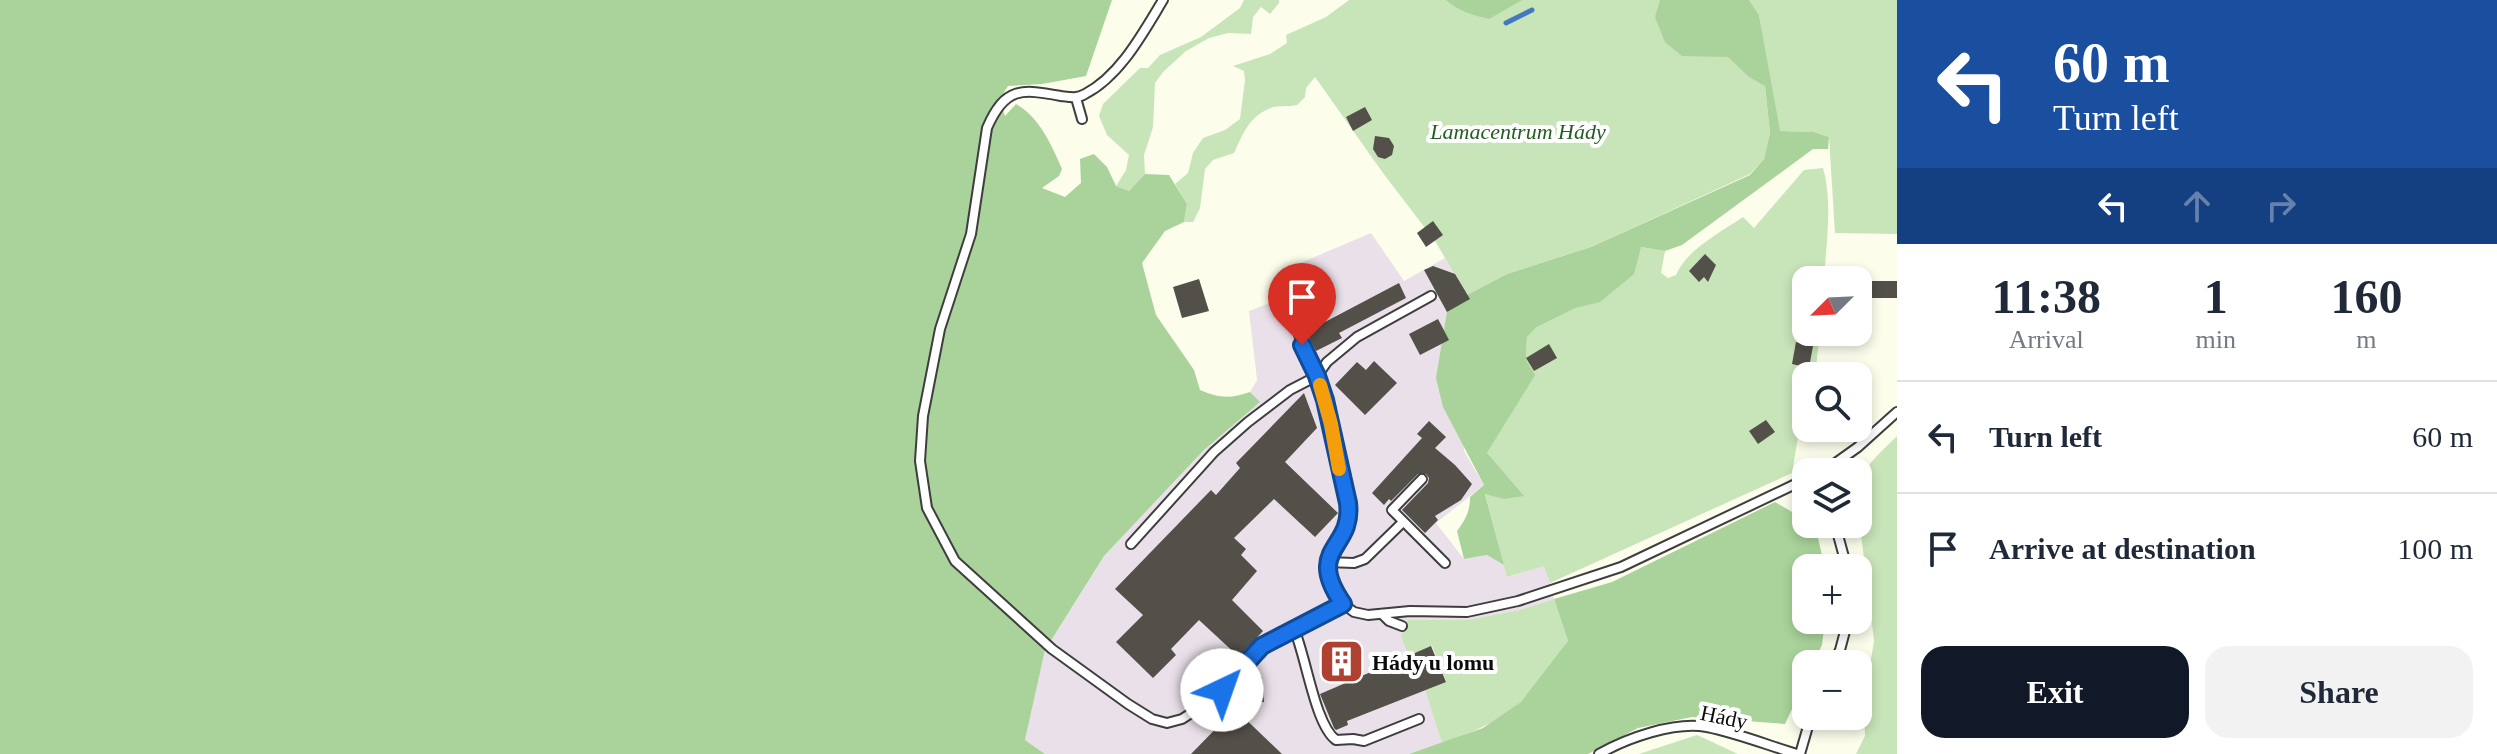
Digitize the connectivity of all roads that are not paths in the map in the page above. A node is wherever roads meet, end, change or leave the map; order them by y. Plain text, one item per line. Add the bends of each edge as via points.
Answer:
1 (1163, 0) edge
2 (1076, 98) junction
3 (1082, 119) dead end
4 (1431, 296) dead end
5 (1288, 301) dead end
6 (1317, 376) junction
7 (1897, 412) edge
8 (1842, 458) edge
9 (1422, 479) dead end
10 (1792, 486) edge
11 (1403, 522) junction
12 (1131, 544) dead end
13 (1327, 562) junction
14 (1445, 563) dead end
15 (1343, 604) junction
16 (1382, 614) junction
17 (1402, 626) dead end
18 (1294, 629) junction
19 (1419, 719) dead end
20 (1806, 730) edge
21 (1599, 754) edge
22 (1798, 754) edge

1 - 2 lane via 1121,63
2 - 3 lane
2 - 18 lane via 1017,91 998,106 987,128 971,234 940,329 923,416 920,461 927,508 955,561 1028,629 1128,704 1160,721 1175,722 1210,701 1262,646
4 - 6 lane via 1357,337
5 - 6 lane via 1293,326
6 - 12 lane via 1290,390 1214,452
6 - 13 lane via 1350,517
7 - 8 lane
9 - 11 lane via 1392,510
10 - 16 lane via 1621,567 1552,591 1467,612
11 - 13 lane via 1365,559
11 - 14 lane
13 - 15 lane
15 - 16 lane via 1354,612
15 - 18 lane
16 - 17 lane
18 - 19 lane via 1329,735 1364,741
20 - 22 lane
21 - 22 lane, Hády via 1661,729 1704,726

